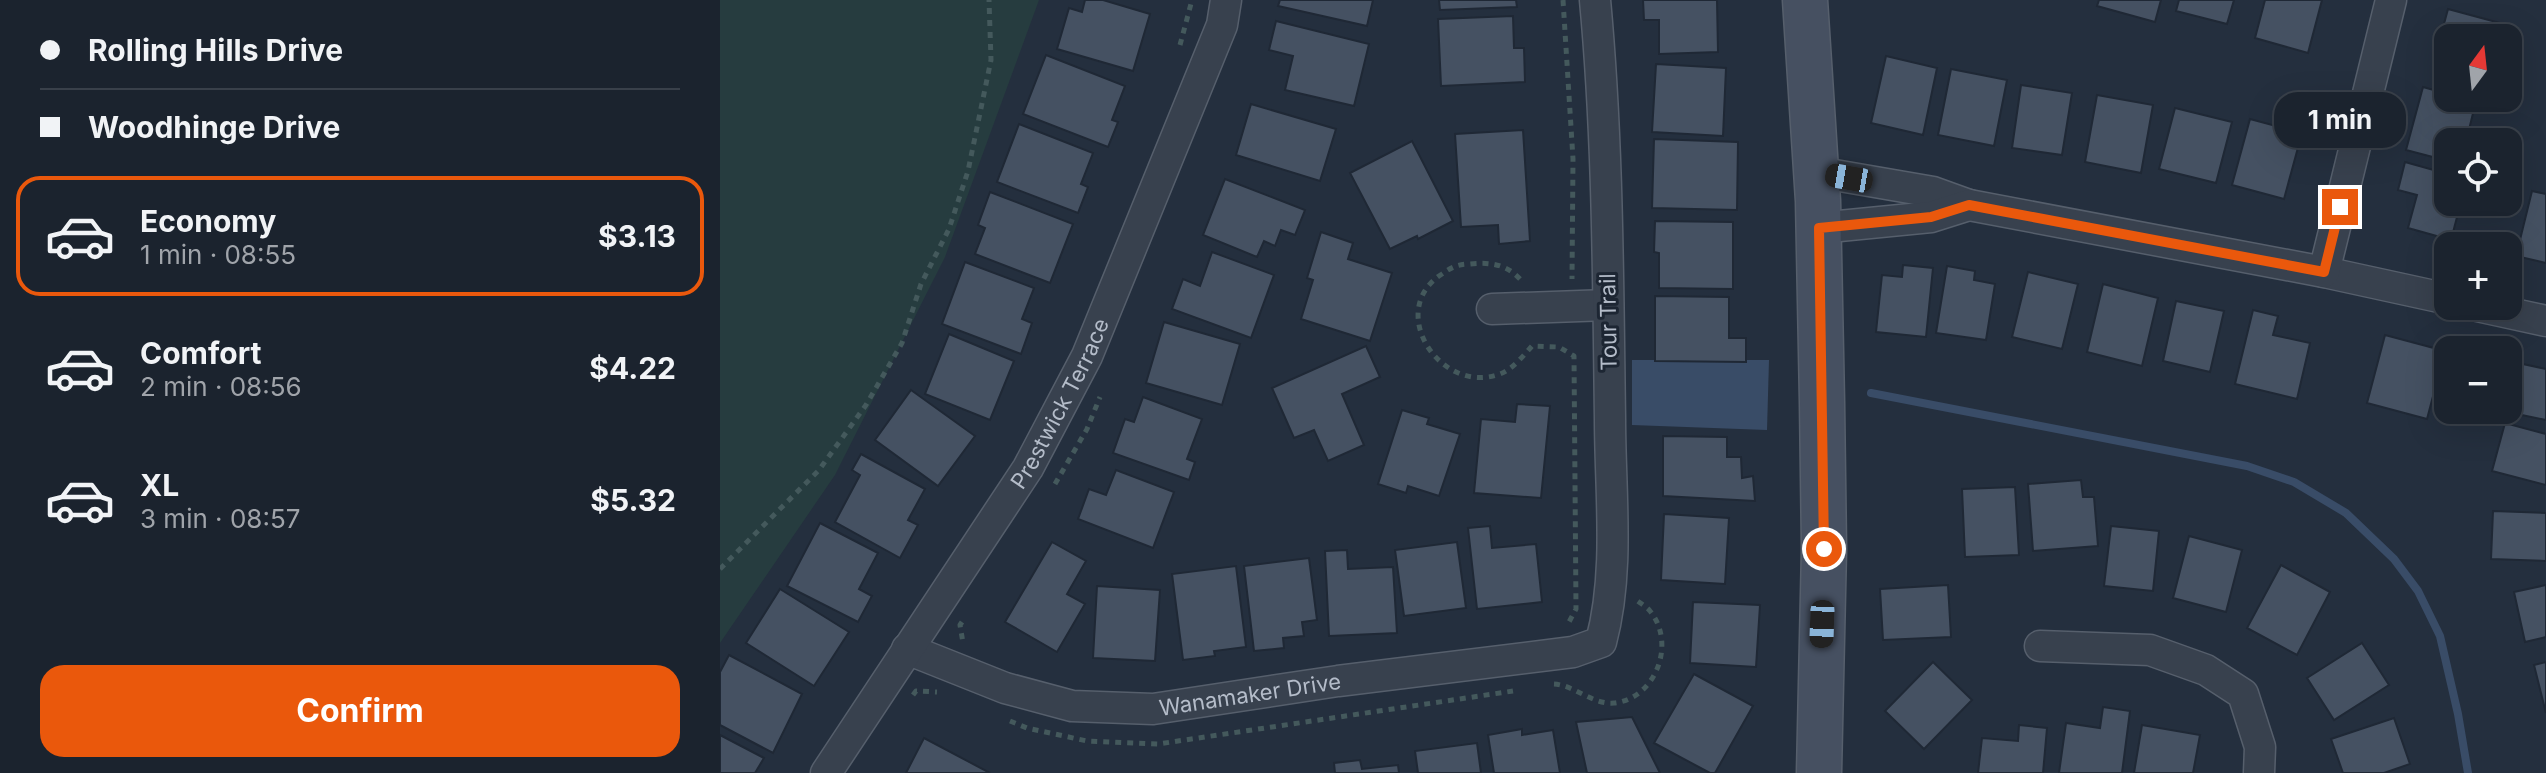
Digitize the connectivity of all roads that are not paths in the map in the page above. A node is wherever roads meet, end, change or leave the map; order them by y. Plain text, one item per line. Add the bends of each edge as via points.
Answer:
1 (1226, 0) edge
2 (1595, 0) edge
3 (1805, 0) edge
4 (2391, 0) edge
5 (1817, 172) junction
6 (1969, 205) junction
7 (1819, 228) junction
8 (2324, 272) junction
9 (2434, 296) edge
10 (1608, 305) junction
11 (1492, 309) dead end
12 (2522, 316) edge
13 (2546, 321) edge
14 (1601, 642) joint
15 (2040, 646) dead end
16 (907, 649) junction
17 (826, 773) edge
18 (1819, 773) edge
19 (2259, 773) edge

1 - 16 street, Prestwick Terrace via 1222,25 1087,356 1028,468
2 - 10 street, Tour Trail
3 - 5 street
4 - 8 street
5 - 6 street via 1933,192
5 - 7 street
6 - 7 street via 1931,217
6 - 8 street
7 - 18 street via 1824,549
8 - 9 street
10 - 11 street
10 - 14 street, Tour Trail via 1611,557 1609,611
12 - 13 street
14 - 16 street, Wanamaker Drive via 1573,652 1153,709 1072,706 1005,688
15 - 19 street via 2150,650 2206,670 2243,694 2260,747
16 - 17 street, Prestwick Terrace

